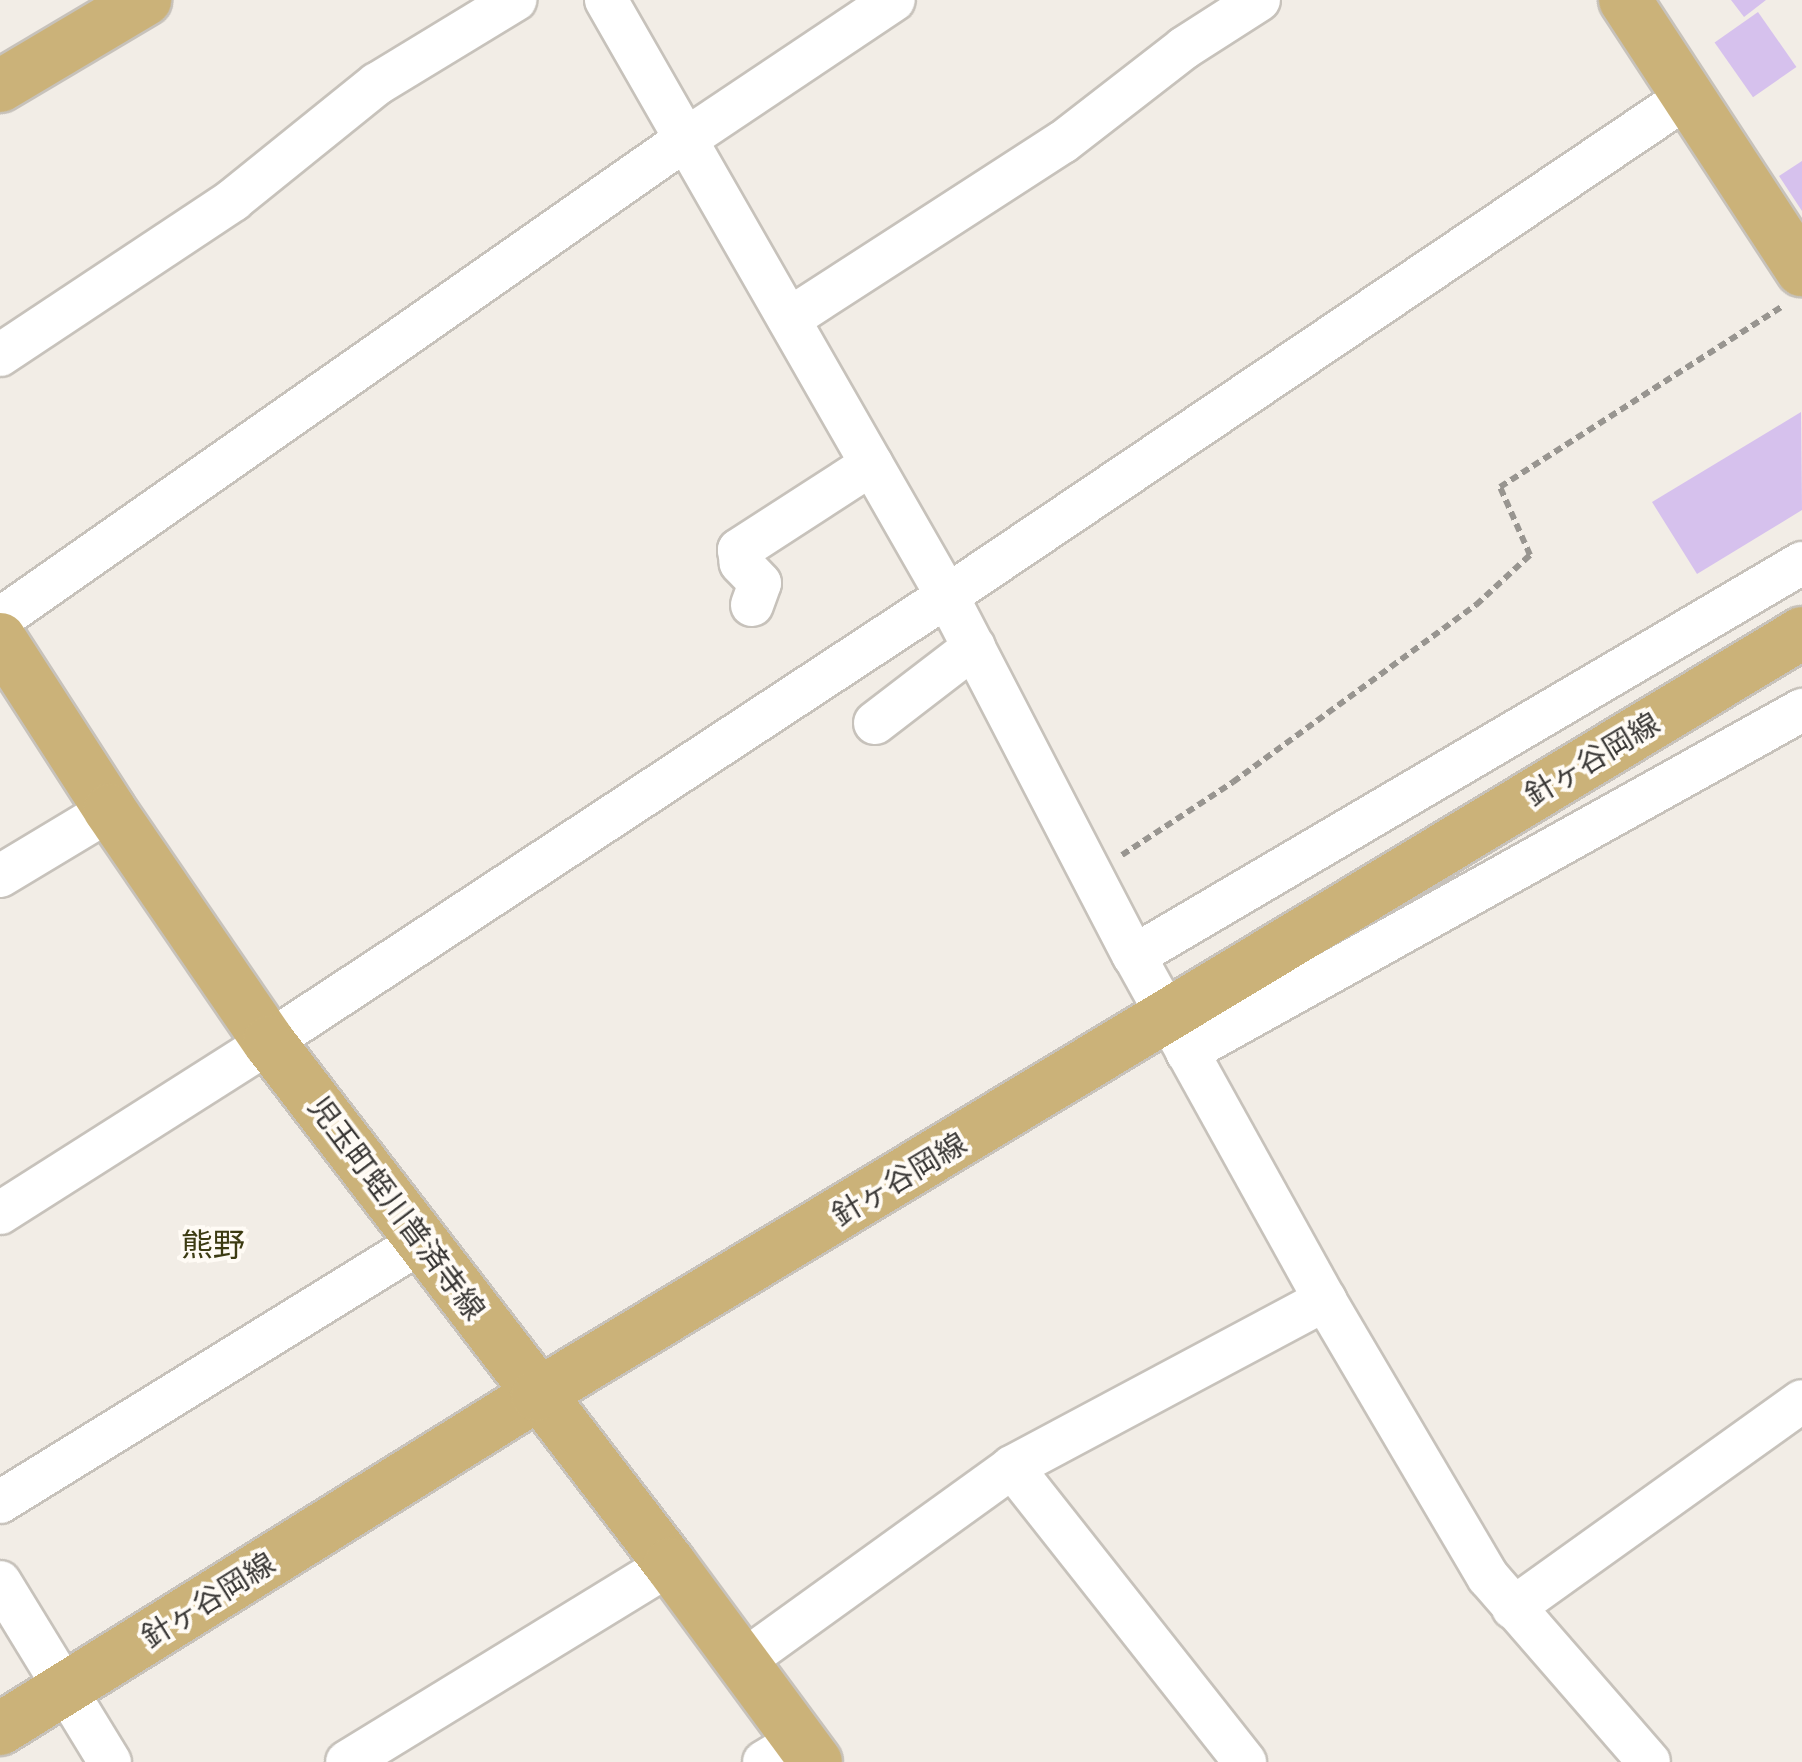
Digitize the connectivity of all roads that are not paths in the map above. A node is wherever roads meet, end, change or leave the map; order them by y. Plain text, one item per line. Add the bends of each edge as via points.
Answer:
1 (145, 0) edge
2 (516, 0) edge
3 (606, 0) edge
4 (894, 0) edge
5 (1259, 0) edge
6 (1625, 0) edge
7 (0, 86) edge
8 (1690, 95) junction
9 (686, 139) junction
10 (1794, 287) edge
11 (789, 319) junction
12 (0, 354) edge
13 (872, 464) junction
14 (1802, 563) edge
15 (947, 596) junction
16 (752, 605) dead end
17 (0, 619) edge
18 (1802, 634) edge
19 (0, 639) edge
20 (974, 647) junction
21 (1802, 710) edge
22 (875, 723) dead end
23 (110, 810) junction
24 (0, 876) edge
25 (1134, 956) junction
26 (1177, 1035) junction
27 (269, 1042) junction
28 (0, 1212) edge
29 (424, 1240) junction
30 (1325, 1300) junction
31 (537, 1395) junction
32 (1802, 1401) edge
33 (1012, 1467) junction
34 (0, 1502) edge
35 (670, 1564) junction
36 (0, 1582) edge
37 (1514, 1608) junction
38 (742, 1662) junction
39 (64, 1690) junction
40 (0, 1729) edge
41 (793, 1755) edge
42 (110, 1762) edge
43 (347, 1762) edge
44 (1244, 1762) edge
45 (1649, 1762) edge

1 - 7 main road
2 - 12 street via 377,84 233,200
3 - 9 street
4 - 9 street
5 - 11 street via 1184,48 1063,142
6 - 8 main road
8 - 10 main road
8 - 15 street
9 - 11 street
9 - 17 street
11 - 13 street
13 - 15 street
13 - 16 street via 739,550 760,583
14 - 25 street
15 - 20 street
15 - 27 street
18 - 26 main road, 針ヶ谷岡線 via 1696,696
19 - 23 main road, 児玉町蛭川普済寺線
20 - 22 street
20 - 25 street
21 - 26 street
23 - 24 street
23 - 27 main road, 児玉町蛭川普済寺線
25 - 26 street
26 - 30 street
26 - 31 main road, 針ヶ谷岡線
27 - 28 street
27 - 29 main road, 児玉町蛭川普済寺線
29 - 31 main road, 児玉町蛭川普済寺線
29 - 34 street
30 - 33 street
30 - 37 street via 1488,1577
31 - 35 main road, 児玉町蛭川普済寺線
31 - 39 main road, 針ヶ谷岡線
32 - 37 street
33 - 38 street
33 - 44 street
35 - 38 main road, 児玉町蛭川普済寺線
35 - 43 street
36 - 39 street
37 - 45 street
38 - 41 main road, 児玉町蛭川普済寺線
39 - 40 main road, 針ヶ谷岡線
39 - 42 street

